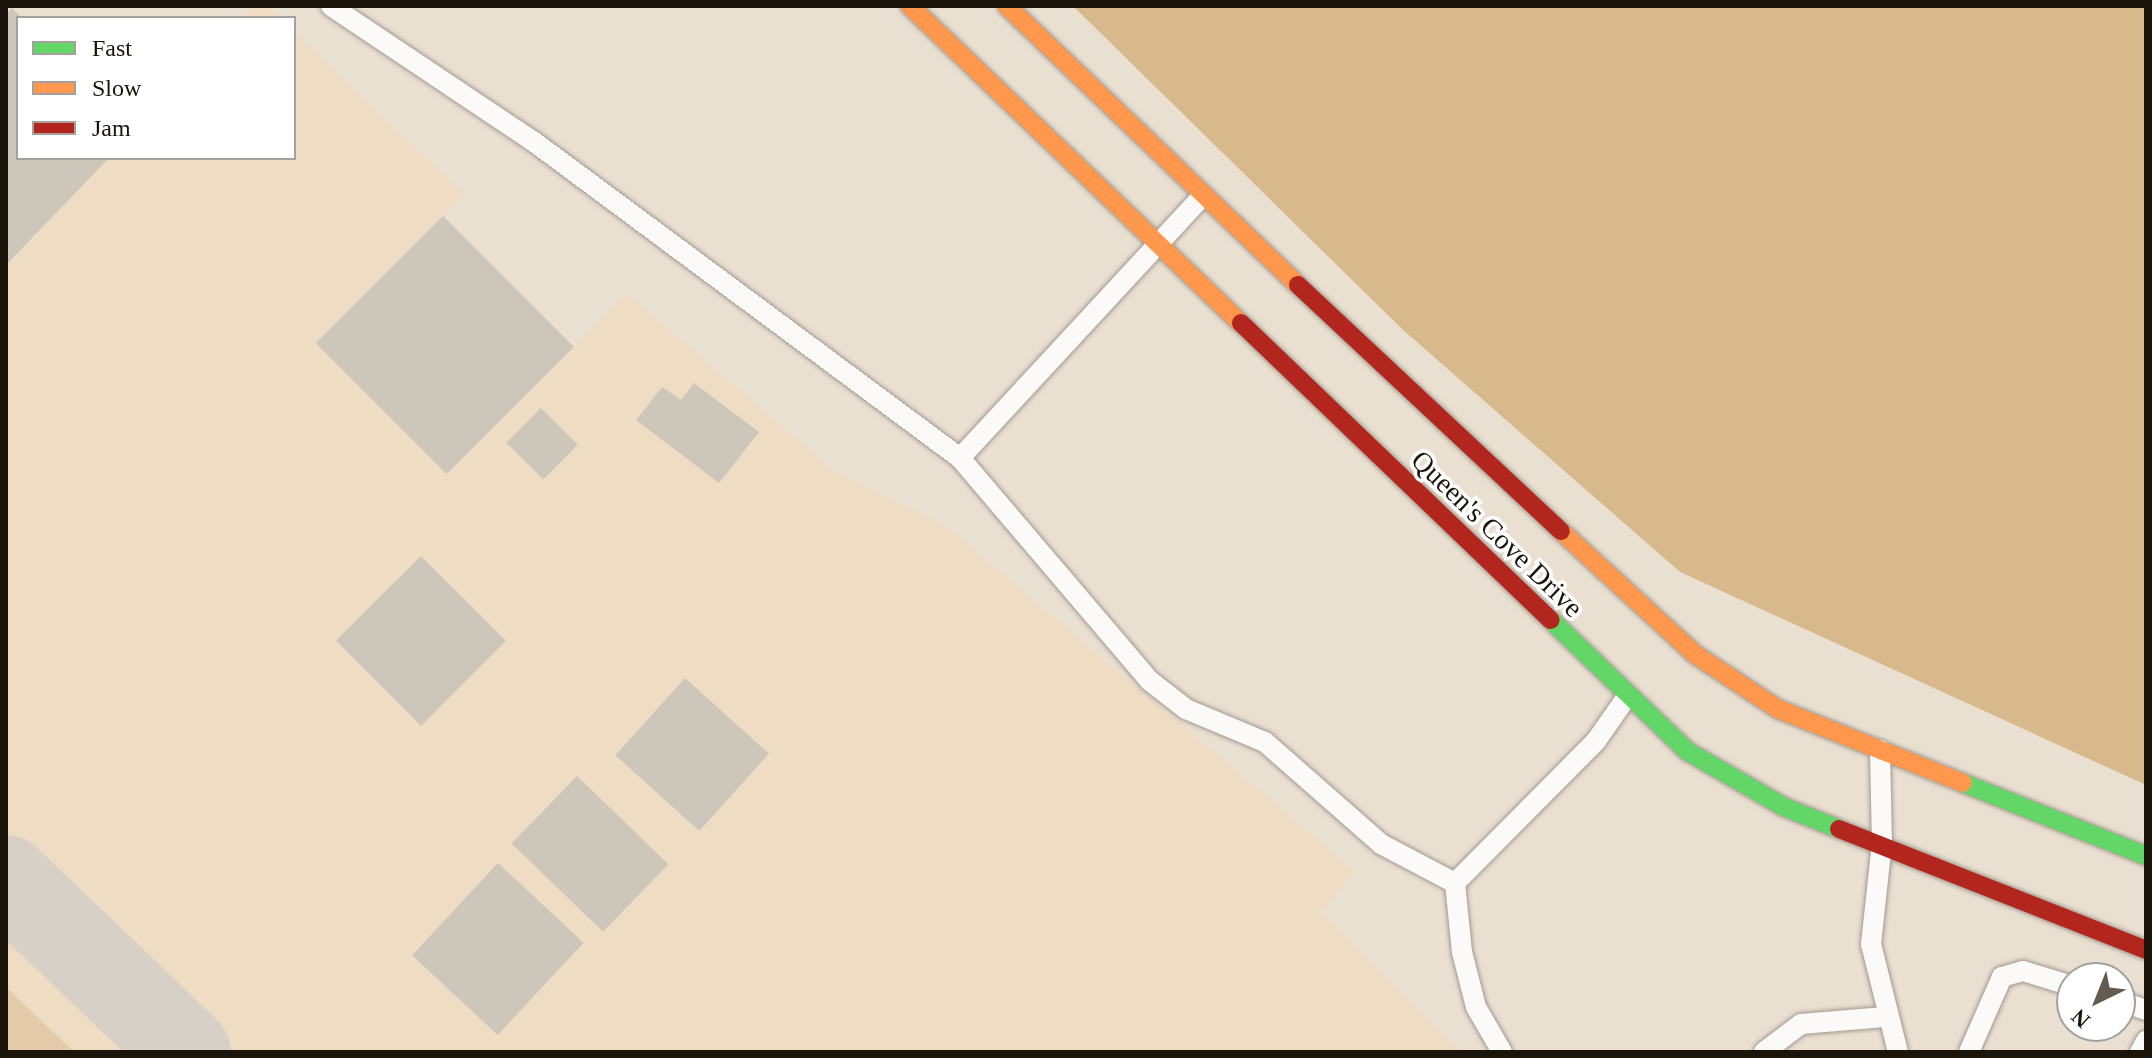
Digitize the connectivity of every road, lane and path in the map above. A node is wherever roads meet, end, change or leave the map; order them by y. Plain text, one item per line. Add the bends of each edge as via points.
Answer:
1 (331, 6) edge
2 (910, 6) edge
3 (1007, 6) edge
4 (1203, 196) junction
5 (1155, 245) junction
6 (960, 458) junction
7 (1626, 698) junction
8 (1880, 746) junction
9 (1882, 843) junction
10 (2146, 856) edge
11 (1455, 883) junction
12 (2146, 950) edge
13 (2056, 981) edge
14 (1885, 1017) junction
15 (2146, 1041) edge
16 (1502, 1052) edge
17 (1764, 1052) edge
18 (1898, 1052) edge
19 (1969, 1052) edge
20 (2140, 1052) edge

1 - 6 lane via 533,141
2 - 5 street, Queen's Cove Drive
3 - 4 street, Queen's Cove Drive
4 - 5 lane
4 - 8 street, Queen's Cove Drive via 1670,634 1759,699
5 - 6 lane
5 - 7 street, Queen's Cove Drive
6 - 11 lane via 1150,681 1186,709 1265,742 1381,844
7 - 9 street, Queen's Cove Drive via 1687,751 1735,783
7 - 11 lane via 1596,741
8 - 9 lane
8 - 10 street, Queen's Cove Drive
9 - 12 street, Queen's Cove Drive
9 - 14 lane via 1871,944
11 - 16 lane via 1462,952 1476,1007
13 - 19 lane via 2023,971 2002,977
14 - 17 lane via 1801,1024
14 - 18 lane
15 - 20 lane

